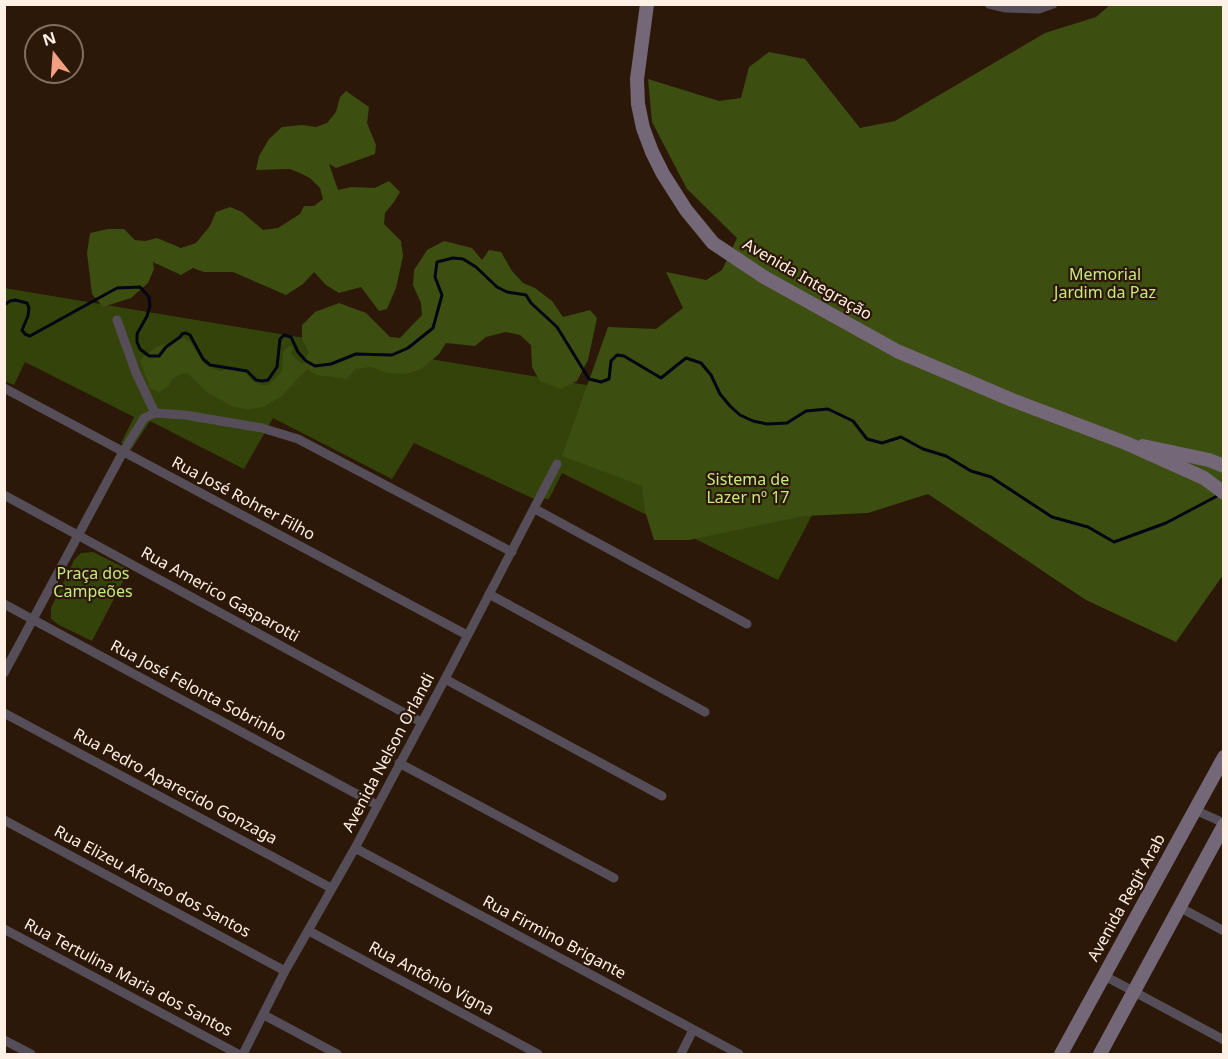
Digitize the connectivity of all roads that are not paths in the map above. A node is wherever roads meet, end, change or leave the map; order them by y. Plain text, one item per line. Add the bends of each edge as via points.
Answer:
1 (647, 4) edge
2 (988, 4) edge
3 (1053, 4) edge
4 (117, 320) dead end
5 (4, 388) edge
6 (155, 413) junction
7 (1126, 443) junction
8 (123, 452) junction
9 (557, 464) dead end
10 (1224, 466) edge
11 (1221, 491) edge
12 (4, 495) edge
13 (534, 509) junction
14 (79, 536) junction
15 (512, 552) junction
16 (489, 594) junction
17 (4, 604) edge
18 (33, 619) junction
19 (747, 624) dead end
20 (467, 635) junction
21 (4, 674) edge
22 (445, 680) junction
23 (705, 712) dead end
24 (4, 713) edge
25 (421, 722) junction
26 (1224, 757) edge
27 (399, 763) junction
28 (662, 796) dead end
29 (377, 805) junction
30 (1195, 810) junction
31 (4, 820) edge
32 (1224, 824) edge
33 (355, 848) junction
34 (614, 878) dead end
35 (330, 888) junction
36 (1179, 907) junction
37 (4, 929) edge
38 (309, 931) junction
39 (1224, 931) edge
40 (285, 971) junction
41 (1103, 975) junction
42 (1133, 991) junction
43 (264, 1015) junction
44 (693, 1030) junction
45 (4, 1040) edge
46 (1224, 1040) edge
47 (32, 1054) edge
48 (238, 1054) edge
49 (243, 1054) edge
50 (338, 1054) edge
51 (538, 1054) edge
52 (681, 1054) edge
53 (739, 1054) edge
54 (1061, 1054) edge
55 (1100, 1054) edge

1 - 7 main road, Avenida Integração via 637,79 643,128 663,174 713,243 764,277 897,351
2 - 3 street via 1039,9
4 - 6 street
5 - 8 street, Rua José Rohrer Filho
6 - 8 street via 144,418
6 - 15 street via 262,428 298,440
7 - 10 main road, Avenida Integração via 1161,448
7 - 11 main road, Avenida Integração via 1204,478
8 - 14 street
8 - 20 street, Rua José Rohrer Filho
9 - 13 street, Avenida Nelson Orlandi
12 - 14 street, Rua Americo Gasparotti
13 - 15 street, Avenida Nelson Orlandi
13 - 19 street
14 - 18 street
14 - 25 street, Rua Americo Gasparotti
15 - 16 street, Avenida Nelson Orlandi
16 - 20 street, Avenida Nelson Orlandi
16 - 23 street
17 - 18 street, Rua José Felonta Sobrinho
18 - 21 street
18 - 29 street, Rua José Felonta Sobrinho
20 - 22 street, Avenida Nelson Orlandi
22 - 25 street, Avenida Nelson Orlandi
22 - 28 street
24 - 35 street, Rua Pedro Aparecido Gonzaga
25 - 27 street, Avenida Nelson Orlandi
26 - 30 main road, Avenida Regit Arab
27 - 29 street, Avenida Nelson Orlandi
27 - 34 street
29 - 33 street, Avenida Nelson Orlandi
30 - 32 street
30 - 41 main road, Avenida Regit Arab
31 - 40 street, Rua Elizeu Afonso dos Santos
32 - 36 main road
33 - 35 street, Avenida Nelson Orlandi
33 - 44 street, Rua Firmino Brigante
35 - 38 street, Avenida Nelson Orlandi
36 - 39 street
36 - 42 main road
37 - 48 street, Rua Tertulina Maria dos Santos
38 - 40 street, Avenida Nelson Orlandi
38 - 51 street, Rua Antônio Vigna
40 - 43 street, Avenida Nelson Orlandi
41 - 42 street
41 - 54 main road, Avenida Regit Arab
42 - 46 street
42 - 55 main road
43 - 49 street, Avenida Nelson Orlandi
43 - 50 street
44 - 52 street
44 - 53 street, Rua Firmino Brigante
45 - 47 street

